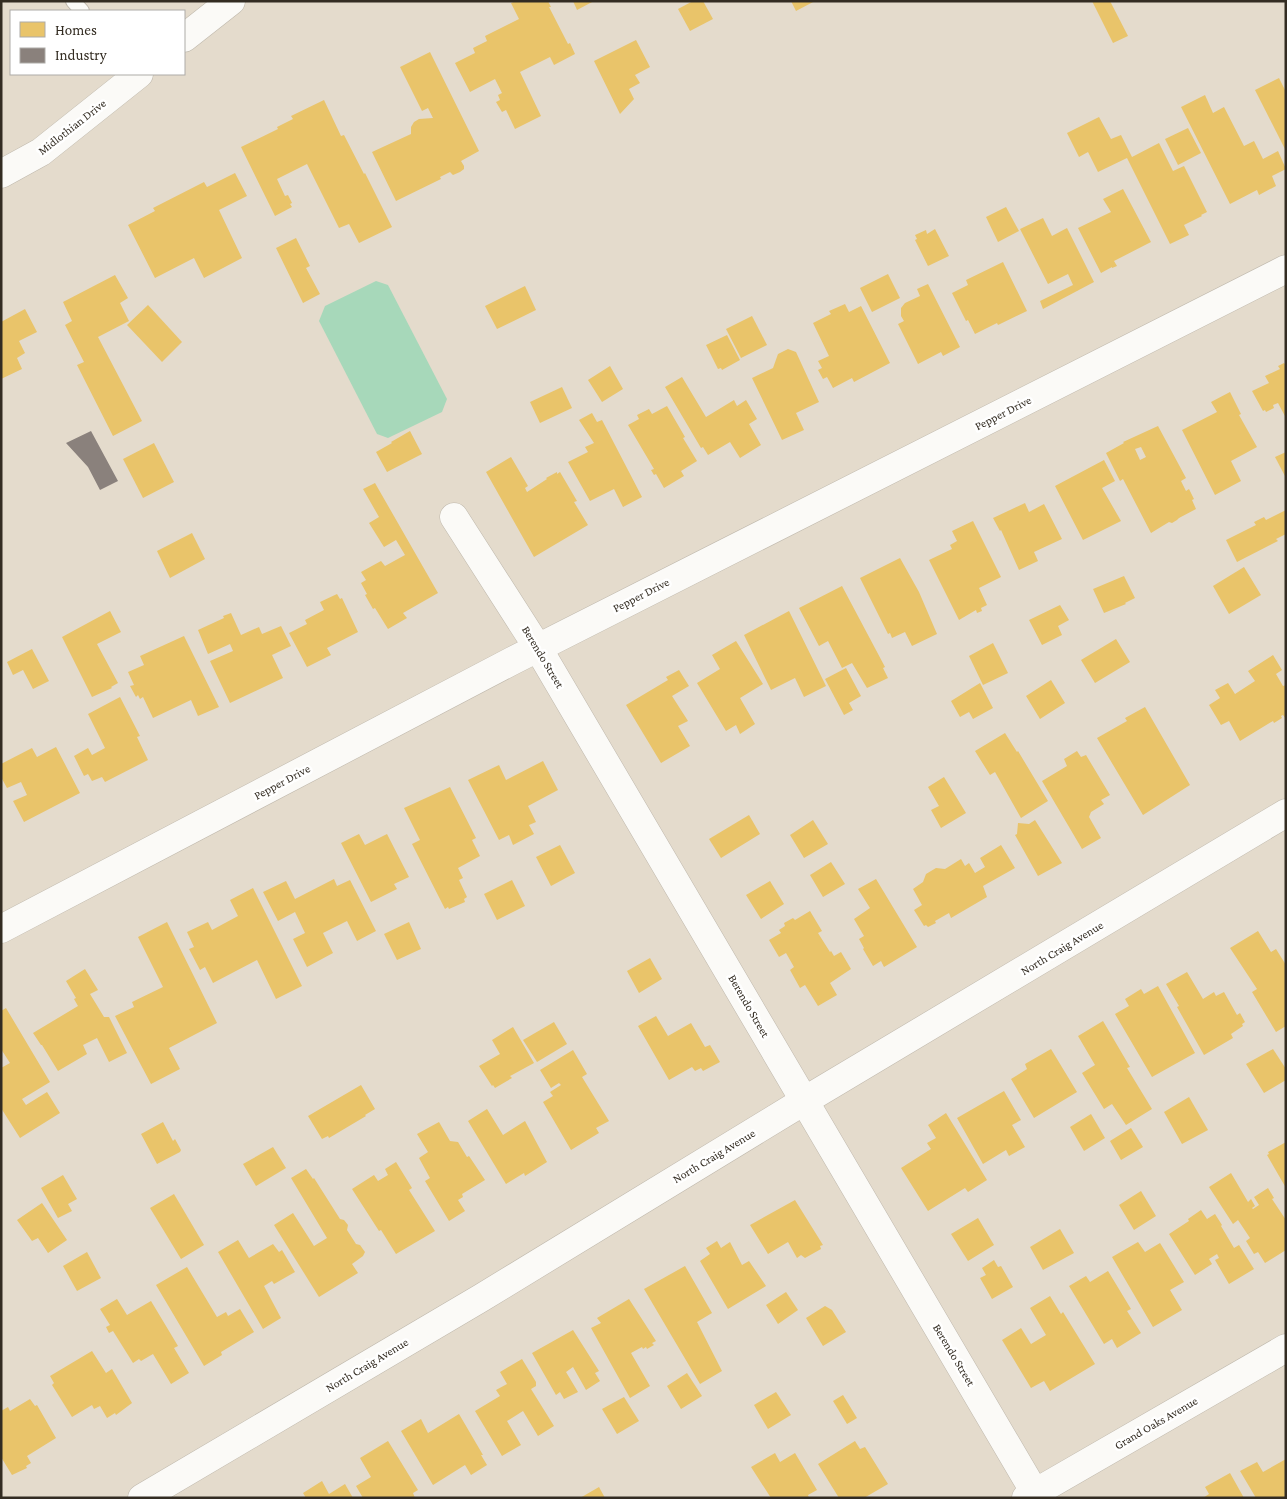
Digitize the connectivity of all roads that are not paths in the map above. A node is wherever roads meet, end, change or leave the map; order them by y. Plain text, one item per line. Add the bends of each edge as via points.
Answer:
1 (231, 1) edge
2 (185, 37) edge
3 (136, 75) edge
4 (1, 174) edge
5 (1286, 269) edge
6 (454, 517) dead end
7 (538, 648) junction
8 (1286, 813) edge
9 (1, 930) edge
10 (804, 1101) junction
11 (1286, 1348) edge
12 (1033, 1496) edge
13 (142, 1498) edge

1 - 2 street
3 - 4 street, Midlothian Drive via 41,152
5 - 7 street, Pepper Drive
6 - 7 street, Berendo Street
7 - 9 street, Pepper Drive
7 - 10 street, Berendo Street
8 - 10 street, North Craig Avenue
10 - 12 street, Berendo Street
10 - 13 street, North Craig Avenue via 481,1298
11 - 12 street, Grand Oaks Avenue

